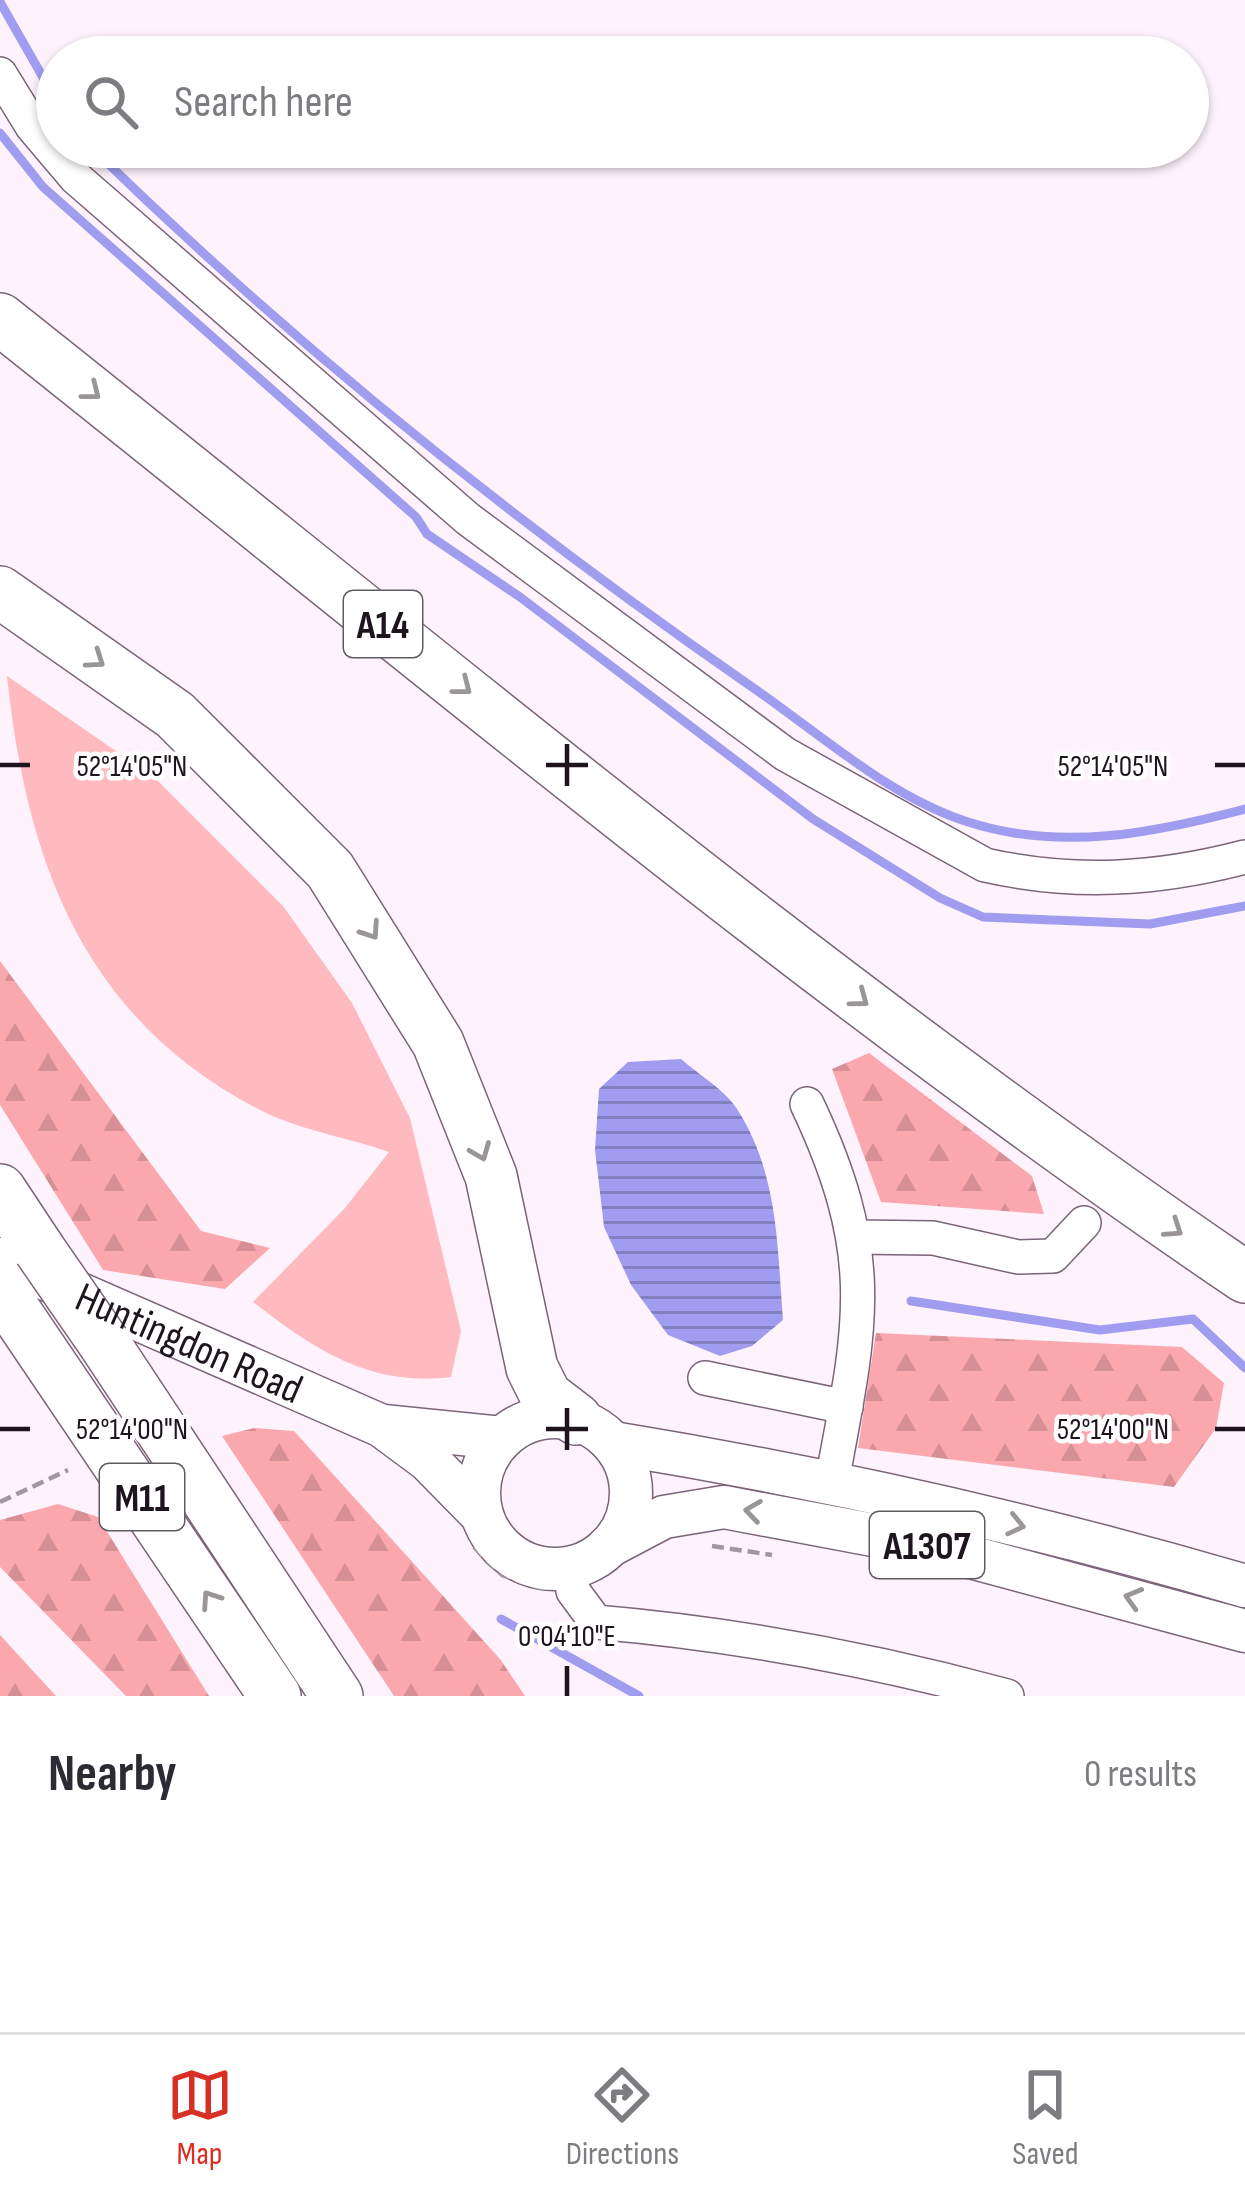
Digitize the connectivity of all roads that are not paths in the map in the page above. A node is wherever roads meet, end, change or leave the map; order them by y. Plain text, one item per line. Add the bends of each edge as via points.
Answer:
1 (0, 74) edge
2 (36, 131) edge
3 (68, 168) edge
4 (0, 319) edge
5 (0, 592) edge
6 (1245, 857) edge
7 (807, 1104) dead end
8 (0, 1190) edge
9 (1084, 1222) dead end
10 (854, 1237) junction
11 (12, 1274) edge
12 (1245, 1277) edge
13 (705, 1378) dead end
14 (846, 1406) junction
15 (382, 1426) junction
16 (594, 1431) junction
17 (502, 1438) junction
18 (831, 1486) junction
19 (476, 1528) junction
20 (609, 1546) junction
21 (572, 1579) junction
22 (1245, 1586) edge
23 (1245, 1631) edge
24 (275, 1696) edge
25 (337, 1696) edge
26 (1006, 1696) edge

1 - 2 lane
3 - 6 lane via 468,519 785,754 985,865 1130,879
4 -> 12 highway, A14 via 766,928 1032,1132
5 -> 16 highway via 175,715 330,871 438,1043 491,1176 532,1368 546,1396
7 - 10 lane via 836,1168
8 - 11 highway, M11
9 - 10 lane via 1053,1256 1018,1257 933,1238
10 - 14 lane via 861,1298
11 - 15 main road, Huntingdon Road
24 -> 11 highway, M11
11 - 25 highway, M11, bridge via 104,1343
13 - 14 lane
14 - 18 lane
15 - 17 main road, Huntingdon Road
15 - 19 main road, Huntingdon Road via 428,1460
16 - 17 main road via 536,1419
16 - 18 main road, A1307
16 - 20 main road via 627,1466 631,1492 627,1518
17 - 19 main road via 481,1476
18 -> 22 main road, A1307 via 1115,1547
19 - 21 main road via 514,1557
20 - 21 main road
23 -> 20 main road, A1307 via 926,1545 724,1507 664,1517
21 - 26 lane via 596,1622 793,1646

